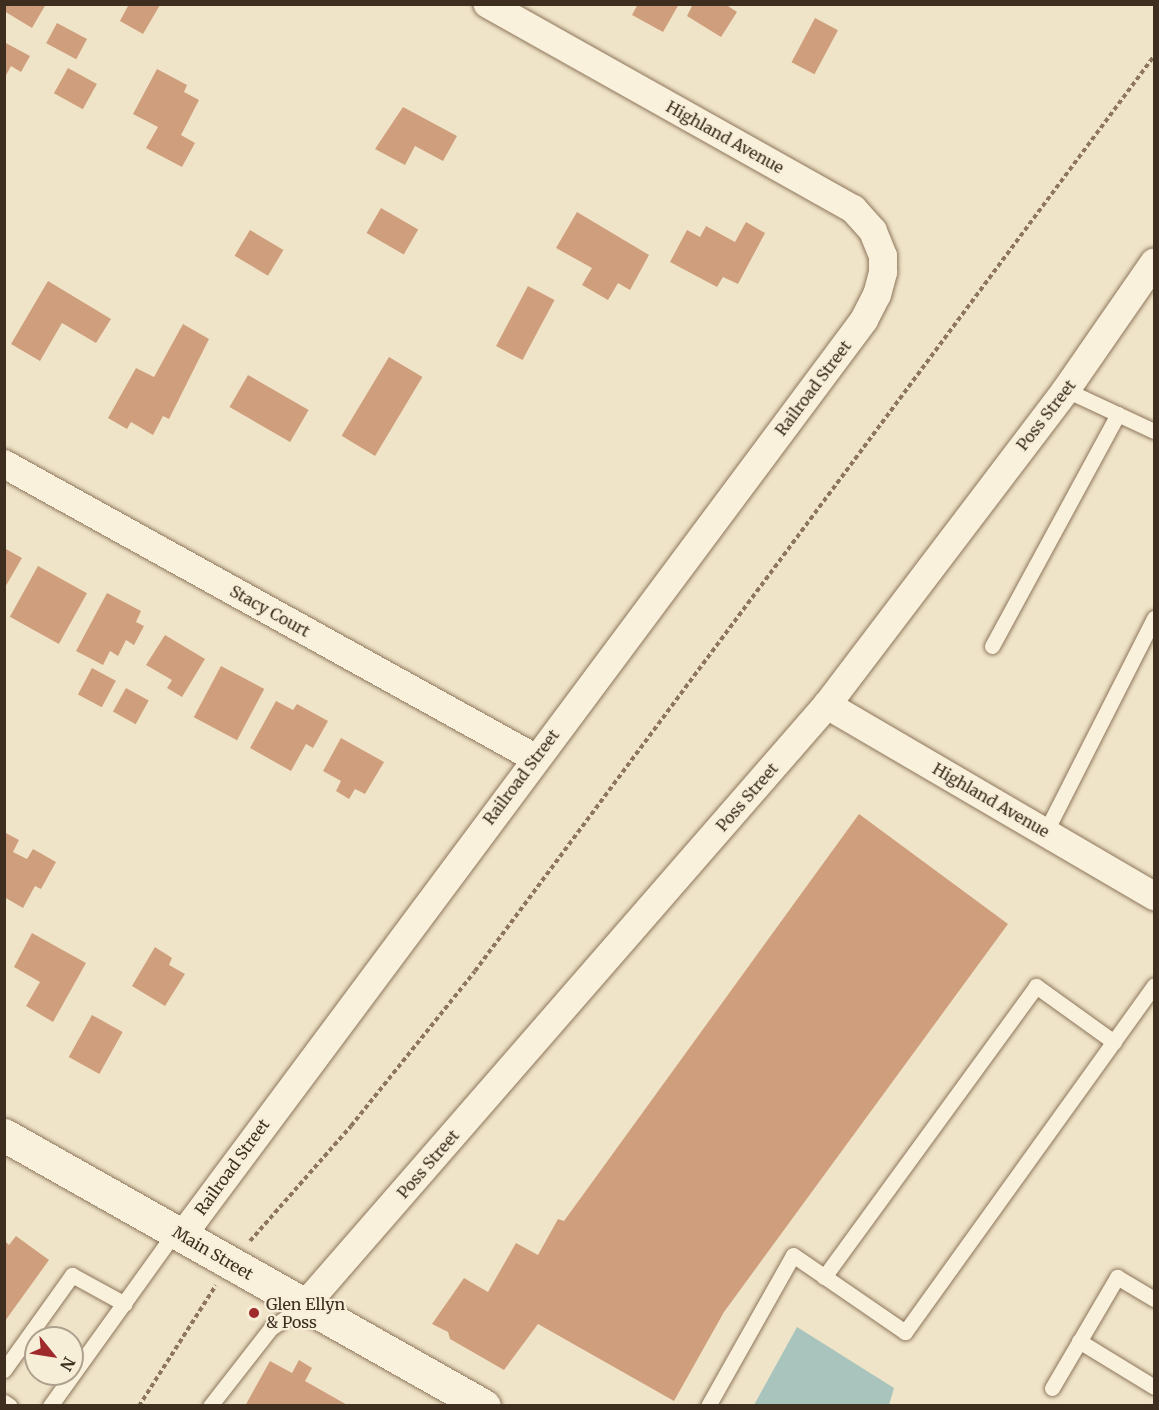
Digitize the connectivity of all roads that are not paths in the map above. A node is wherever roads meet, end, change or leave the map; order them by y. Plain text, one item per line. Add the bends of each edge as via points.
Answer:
1 (488, 4) edge
2 (1155, 262) edge
3 (864, 320) joint
4 (1066, 390) junction
5 (1118, 414) junction
6 (1155, 431) edge
7 (4, 464) edge
8 (1155, 618) edge
9 (992, 646) dead end
10 (827, 705) junction
11 (535, 758) junction
12 (1046, 831) junction
13 (1155, 896) edge
14 (1155, 985) edge
15 (1114, 1042) junction
16 (4, 1136) edge
17 (178, 1234) junction
18 (824, 1277) junction
19 (1155, 1299) edge
20 (125, 1304) junction
21 (305, 1305) junction
22 (1079, 1341) junction
23 (4, 1370) edge
24 (1155, 1387) edge
25 (1052, 1388) dead end
26 (4, 1402) edge
27 (476, 1404) edge
28 (10, 1406) edge
29 (50, 1406) edge
30 (210, 1406) edge
31 (708, 1406) edge

1 - 3 street, Highland Avenue via 854,209 873,231 883,256 877,295
2 - 4 street, Poss Street
3 - 11 street, Railroad Street
4 - 5 lane
4 - 10 street, Poss Street
5 - 6 lane
5 - 9 lane
7 - 11 street, Stacy Court
8 - 12 lane
10 - 12 street, Highland Avenue
10 - 21 street, Poss Street
11 - 17 street, Railroad Street
12 - 13 street, Highland Avenue
14 - 15 lane
15 - 18 lane via 904,1332
15 - 18 lane via 1036,986
16 - 17 street, Main Street
17 - 20 lane
17 - 21 street, Main Street
18 - 31 lane via 793,1255
19 - 22 lane via 1117,1276
20 - 23 lane via 72,1275
20 - 29 lane
21 - 27 street, Main Street
21 - 30 lane via 271,1328
22 - 24 lane
22 - 25 lane
26 - 28 lane

